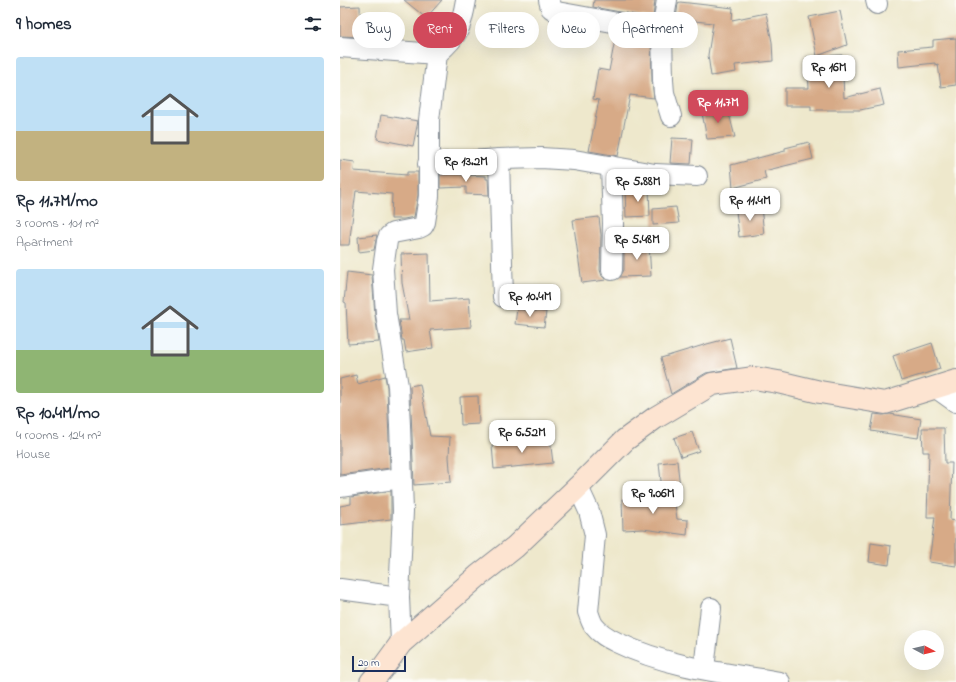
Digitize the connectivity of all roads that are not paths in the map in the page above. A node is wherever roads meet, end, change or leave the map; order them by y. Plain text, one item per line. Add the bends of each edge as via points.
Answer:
1 (466, 0) edge
2 (549, 0) edge
3 (667, 0) edge
4 (665, 12) edge
5 (608, 21) edge
6 (340, 47) edge
7 (663, 48) edge
8 (437, 54) junction
9 (671, 116) dead end
10 (499, 159) junction
11 (428, 164) junction
12 (611, 166) junction
13 (697, 176) dead end
14 (612, 270) dead end
15 (503, 297) dead end
16 (956, 381) edge
17 (935, 387) junction
18 (956, 402) edge
19 (401, 478) junction
20 (340, 487) edge
21 (578, 487) junction
22 (340, 589) edge
23 (399, 597) junction
24 (711, 608) dead end
25 (401, 643) junction
26 (704, 669) junction
27 (377, 676) edge
28 (780, 682) edge

1 - 8 street via 457,34
2 - 5 street via 551,8 557,12
3 - 4 street
6 - 8 street
7 - 9 street via 664,93
8 - 11 street via 429,120
10 - 11 street
10 - 12 street via 574,160
10 - 15 street
11 - 19 street via 429,196 425,222 419,228 389,236 384,269 386,314 398,386
12 - 13 street via 655,174
12 - 14 street
16 - 17 street
17 - 18 street
17 - 21 street via 885,403 754,378 712,384 655,418 625,440
19 - 20 street
19 - 23 street via 403,512
21 - 25 street via 515,547
21 - 26 street via 589,511 595,535 588,612 594,626 603,635 632,650 672,663
22 - 23 street
23 - 25 street
24 - 26 street
25 - 27 street
26 - 28 street

